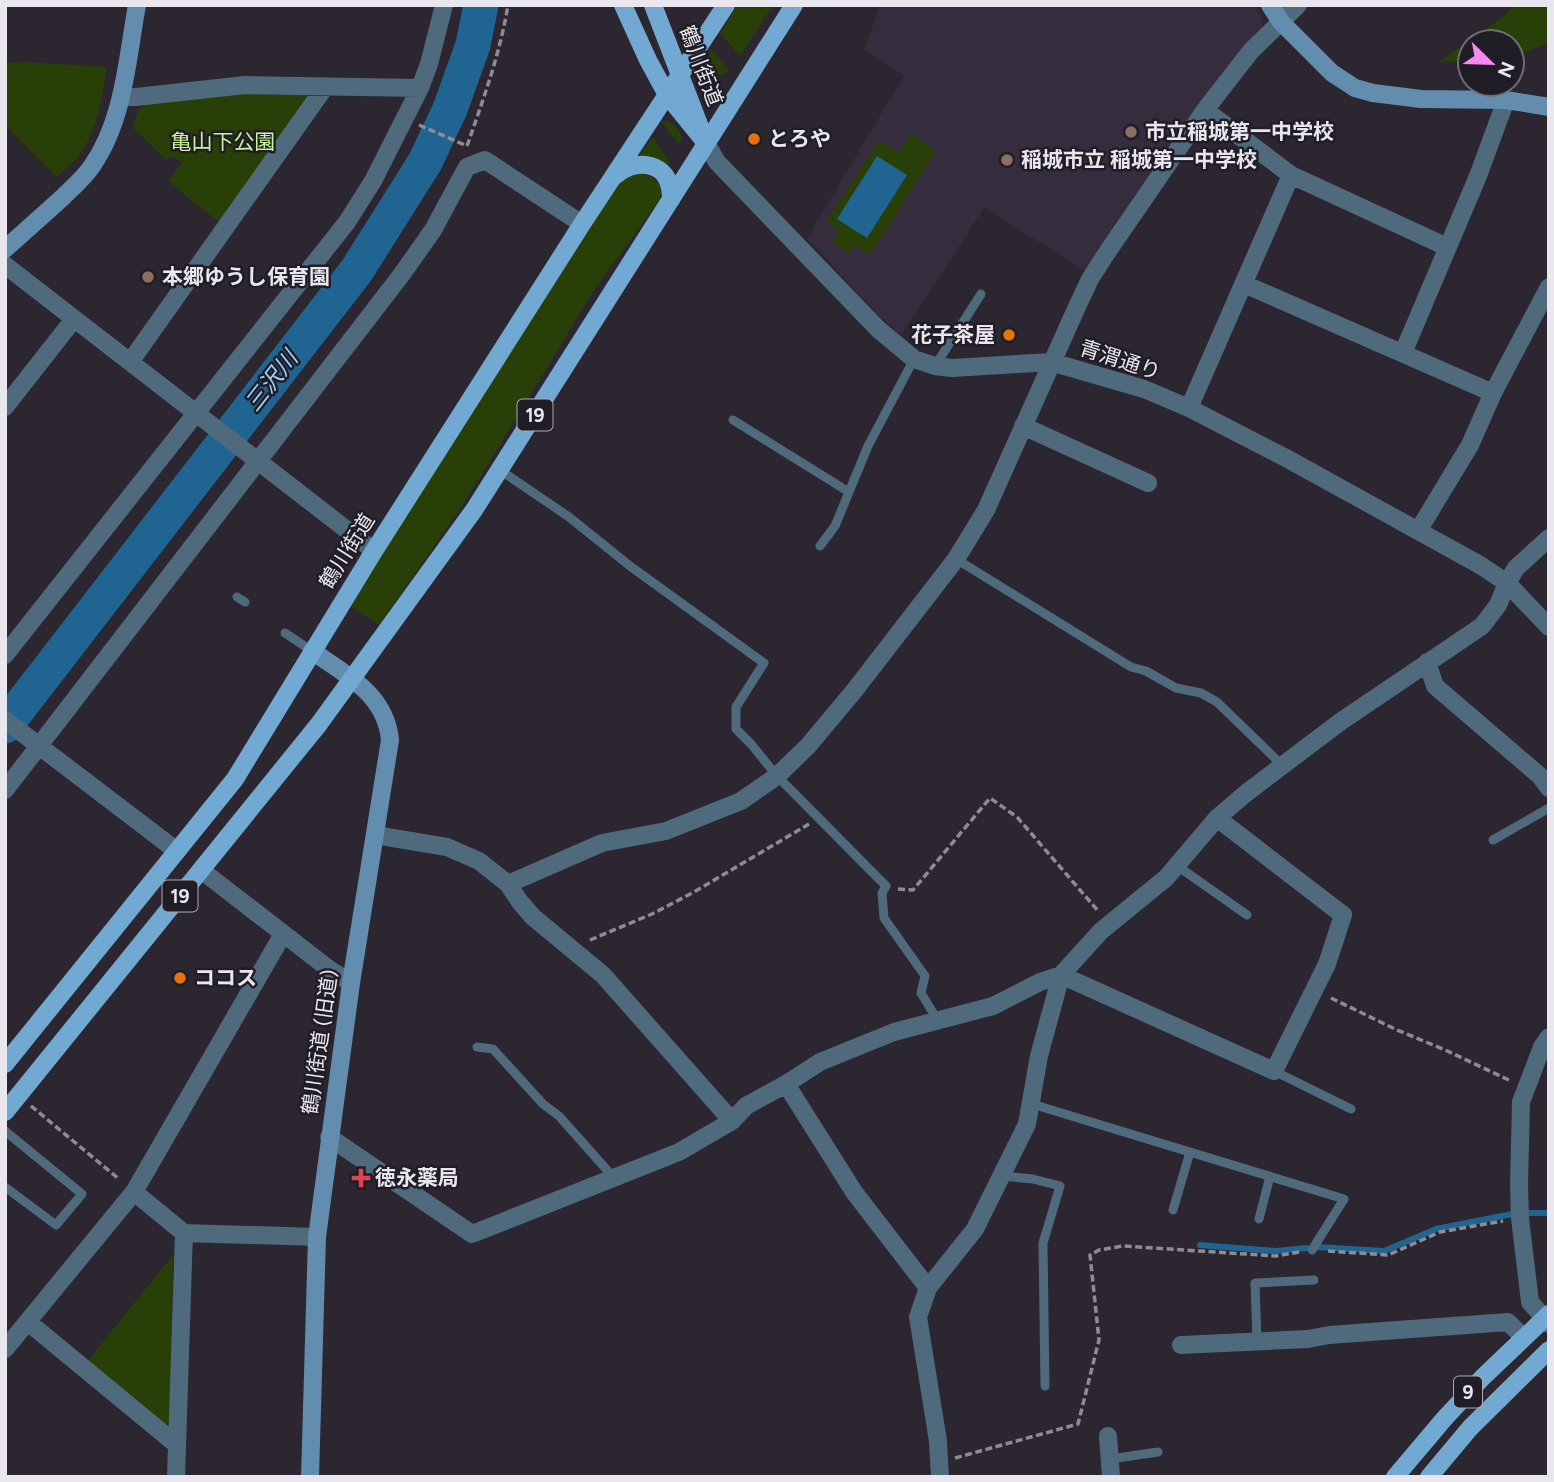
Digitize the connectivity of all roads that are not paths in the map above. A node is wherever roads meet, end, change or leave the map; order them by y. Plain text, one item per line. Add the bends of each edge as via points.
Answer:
1 (136, 5) edge
2 (444, 5) edge
3 (623, 5) edge
4 (653, 5) edge
5 (726, 5) edge
6 (794, 5) edge
7 (1270, 5) edge
8 (1297, 5) edge
9 (1281, 22) junction
10 (681, 75) junction
11 (325, 87) junction
12 (420, 88) junction
13 (667, 95) junction
14 (121, 97) junction
15 (1506, 100) junction
16 (1549, 107) edge
17 (1205, 110) junction
18 (706, 143) junction
19 (1291, 176) junction
20 (608, 184) junction
21 (671, 200) junction
22 (582, 224) junction
23 (1447, 247) junction
24 (5, 249) edge
25 (5, 265) edge
26 (1244, 284) junction
27 (1549, 286) edge
28 (981, 295) dead end
29 (1542, 317) edge
30 (74, 319) junction
31 (1403, 353) junction
32 (914, 359) junction
33 (130, 362) junction
34 (1051, 362) junction
35 (935, 366) junction
36 (1493, 393) junction
37 (5, 407) edge
38 (1189, 408) junction
39 (203, 419) junction
40 (733, 420) dead end
41 (1023, 426) junction
42 (252, 457) junction
43 (500, 470) junction
44 (1148, 483) dead end
45 (849, 492) junction
46 (1418, 531) junction
47 (1549, 538) edge
48 (820, 546) dead end
49 (374, 551) junction
50 (956, 559) junction
51 (1507, 583) junction
52 (1549, 627) edge
53 (285, 633) dead end
54 (312, 651) junction
55 (5, 655) edge
56 (1427, 662) junction
57 (352, 679) junction
58 (5, 720) edge
59 (33, 742) junction
60 (1283, 765) junction
61 (777, 776) junction
62 (1549, 788) edge
63 (5, 790) edge
64 (1549, 808) edge
65 (1217, 818) junction
66 (375, 835) junction
67 (1493, 841) dead end
68 (177, 851) junction
69 (1176, 865) junction
70 (201, 870) junction
71 (508, 884) junction
72 (1247, 915) dead end
73 (283, 934) junction
74 (1061, 975) junction
75 (351, 983) junction
76 (938, 1021) junction
77 (1549, 1037) edge
78 (477, 1047) dead end
79 (5, 1063) edge
80 (1274, 1071) junction
81 (786, 1084) junction
82 (1032, 1104) junction
83 (1351, 1109) dead end
84 (5, 1112) edge
85 (732, 1121) junction
86 (5, 1131) edge
87 (329, 1137) junction
88 (1190, 1152) junction
89 (1002, 1176) junction
90 (1270, 1176) junction
91 (614, 1178) junction
92 (5, 1187) edge
93 (135, 1192) junction
94 (1172, 1210) dead end
95 (1259, 1219) dead end
96 (184, 1233) junction
97 (317, 1237) junction
98 (1312, 1250) road end
99 (1314, 1280) dead end
100 (928, 1288) junction
101 (1547, 1319) edge
102 (28, 1322) junction
103 (1524, 1338) junction
104 (1257, 1341) junction
105 (1181, 1345) dead end
106 (5, 1349) edge
107 (1549, 1350) edge
108 (1045, 1386) dead end
109 (1108, 1436) dead end
110 (177, 1445) junction
111 (1158, 1452) dead end
112 (1110, 1468) edge
113 (940, 1470) edge
114 (176, 1477) edge
115 (310, 1477) edge
116 (1395, 1477) edge
117 (1429, 1477) edge

1 - 14 street
2 - 12 street
3 - 13 main road
4 - 10 main road, 鶴川街道
5 - 10 main road, 19
6 - 18 main road, 19
7 - 9 street
8 - 9 street
9 - 15 street via 1332,73 1355,88 1421,99
9 - 17 street via 1251,51
10 - 13 main road, 19
10 - 18 main road, 鶴川街道
11 - 12 street
11 - 14 street via 245,85
11 - 33 street
12 - 39 street via 347,222
13 - 18 main road, 鶴川街道
13 - 20 main road, 鶴川街道 / 19
14 - 24 street via 104,147 90,169
15 - 16 street
15 - 23 street
17 - 19 street
17 - 34 street via 1090,279
18 - 21 main road, 19
18 - 32 street, 青渭通り via 717,162 878,329
19 - 23 street
19 - 26 street
20 - 21 main road via 629,166 652,166 667,178
20 - 22 main road, 鶴川街道 / 19
21 - 43 main road, 19
22 - 42 street via 485,160 467,167 433,230 402,274
22 - 49 main road, 鶴川街道 / 19
23 - 31 street
25 - 30 street
26 - 31 street
26 - 38 street
27 - 29 street
28 - 35 lane
29 - 36 street
30 - 33 street
30 - 37 street
31 - 36 street
32 - 35 street, 青渭通り
32 - 45 lane
33 - 39 street
34 - 35 street, 青渭通り
34 - 38 street, 青渭通り via 1144,389
34 - 41 street
36 - 46 street via 1470,445
38 - 46 street, 青渭通り
39 - 42 street
39 - 55 street
40 - 45 lane
41 - 44 street
41 - 50 street via 986,510
42 - 49 street
42 - 59 street
43 - 57 main road, 19
43 - 61 lane via 764,663 736,707 736,729
45 - 48 lane via 835,526
46 - 51 street, 青渭通り
47 - 51 street via 1516,568
49 - 54 main road, 鶴川街道 / 19
50 - 60 lane via 1130,667 1217,702
50 - 61 street via 839,709
51 - 52 street, 青渭通り
51 - 56 street via 1482,626
53 - 54 lane
54 - 57 street, 鶴川街道 (旧道)
54 - 68 main road, 鶴川街道 / 19 via 235,779
56 - 60 street
56 - 62 street via 1435,686
57 - 66 street, 鶴川街道 (旧道) via 371,695 389,727
57 - 70 main road, 19
58 - 59 street
59 - 63 street
59 - 68 street
60 - 65 street
61 - 71 street via 741,801 666,831 602,843
61 - 76 lane via 886,886 881,893 884,918 925,976 921,993
64 - 67 lane
65 - 69 street
65 - 80 street via 1343,915 1327,964
66 - 71 street via 447,847 479,862
66 - 75 street, 鶴川街道 (旧道)
68 - 79 main road, 鶴川街道 / 19
69 - 72 lane
69 - 74 street via 1101,931
70 - 73 street
70 - 84 main road, 19
71 - 85 street via 533,917 603,975
73 - 75 street
73 - 93 street
74 - 76 street via 993,1006
74 - 80 street
74 - 82 street via 1039,1056
75 - 87 street, 鶴川街道 (旧道)
76 - 81 street via 894,1032 820,1062
77 - 101 street via 1521,1102 1519,1185 1531,1302
78 - 91 lane via 492,1049
80 - 83 lane
81 - 85 street via 746,1106
81 - 100 street via 854,1192
82 - 88 lane
82 - 89 street
85 - 91 street via 679,1152
86 - 92 lane via 82,1194 56,1225
87 - 91 street via 472,1234
87 - 97 street, 鶴川街道 (旧道)
88 - 90 lane
88 - 94 lane
89 - 100 street via 975,1229
89 - 108 lane via 1060,1186 1042,1243
90 - 95 lane
90 - 98 lane via 1344,1199
93 - 96 street
93 - 102 street
96 - 97 street
96 - 110 street
97 - 115 street, 鶴川街道 (旧道)
99 - 104 lane via 1255,1283
100 - 113 street via 918,1317
101 - 103 main road, 9
102 - 106 street
102 - 110 street
103 - 104 street via 1508,1322
103 - 116 main road, 9 via 1483,1377
104 - 105 street
107 - 117 main road, 9 via 1478,1420
109 - 112 street
110 - 114 street
111 - 112 lane

